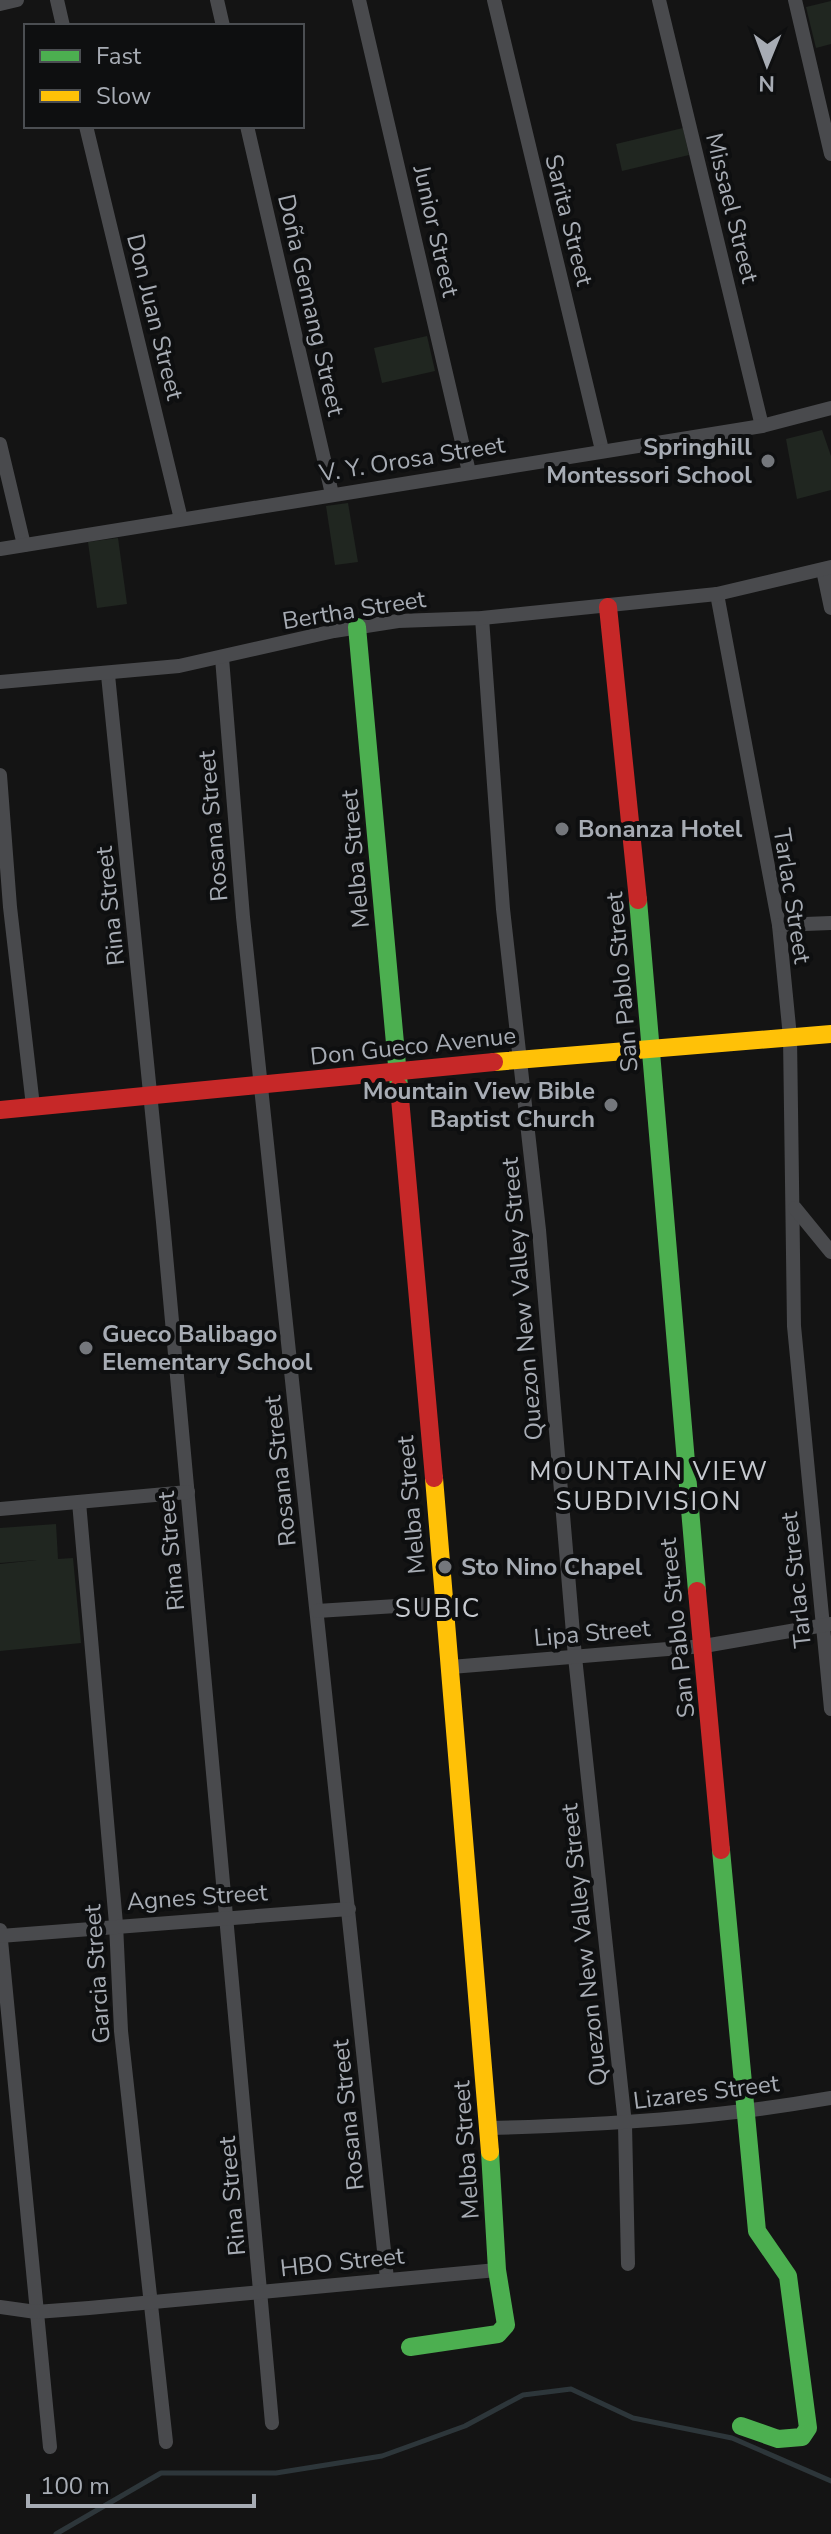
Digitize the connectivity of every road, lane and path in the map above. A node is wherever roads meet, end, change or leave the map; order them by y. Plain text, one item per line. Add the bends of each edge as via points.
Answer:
1 (17, 0) edge
2 (57, 0) edge
3 (217, 0) edge
4 (359, 0) edge
5 (494, 0) edge
6 (659, 0) edge
7 (795, 0) edge
8 (0, 4) edge
9 (63, 24) edge
10 (223, 24) edge
11 (86, 128) edge
12 (247, 128) edge
13 (831, 154) edge
14 (831, 408) edge
15 (762, 426) junction
16 (0, 444) edge
17 (602, 450) junction
18 (469, 472) junction
19 (332, 494) junction
20 (181, 519) junction
21 (24, 545) junction
22 (0, 549) edge
23 (827, 568) edge
24 (717, 594) junction
25 (608, 607) junction
26 (831, 608) edge
27 (482, 618) junction
28 (357, 627) junction
29 (222, 658) junction
30 (108, 675) junction
31 (0, 682) edge
32 (0, 775) edge
33 (831, 923) edge
34 (779, 925) junction
35 (831, 1034) edge
36 (790, 1037) junction
37 (652, 1048) junction
38 (522, 1060) junction
39 (397, 1072) junction
40 (262, 1085) junction
41 (150, 1094) junction
42 (33, 1106) junction
43 (0, 1110) edge
44 (795, 1208) junction
45 (831, 1252) edge
46 (188, 1492) junction
47 (79, 1502) junction
48 (0, 1509) edge
49 (444, 1603) junction
50 (317, 1611) junction
51 (827, 1626) edge
52 (704, 1646) junction
53 (575, 1657) junction
54 (451, 1667) junction
55 (831, 1709) edge
56 (349, 1909) junction
57 (227, 1916) junction
58 (116, 1924) junction
59 (0, 1934) edge
60 (831, 2098) edge
61 (747, 2113) junction
62 (625, 2124) junction
63 (489, 2128) junction
64 (628, 2264) dead end
65 (497, 2270) junction
66 (387, 2279) junction
67 (263, 2293) junction
68 (152, 2301) junction
69 (0, 2307) edge
70 (36, 2312) junction
71 (410, 2347) dead end
72 (272, 2423) dead end
73 (741, 2426) dead end
74 (166, 2442) dead end
75 (50, 2447) dead end

1 - 8 street
2 - 9 street
3 - 10 street
4 - 18 street, Junior Street
5 - 17 street, Sarita Street
6 - 15 street, Missael Street
7 - 13 street
11 - 20 street, Don Juan Street
12 - 19 street, Doña Gemang Street
14 - 15 street, V. Y. Orosa Street
15 - 17 street, V. Y. Orosa Street
16 - 21 street
17 - 18 street, V. Y. Orosa Street
18 - 19 street, V. Y. Orosa Street
19 - 20 street, V. Y. Orosa Street
20 - 21 street, V. Y. Orosa Street
21 - 22 street, V. Y. Orosa Street
23 - 24 street, Bertha Street
23 - 26 street
24 - 25 street, Bertha Street
24 - 34 street, Tarlac Street
25 - 27 street, Bertha Street
25 - 37 street, San Pablo Street
27 - 28 street, Bertha Street
27 - 38 street, Quezon New Valley Street via 503,909
28 - 29 street, Bertha Street
28 - 39 street, Melba Street
29 - 30 street, Bertha Street
29 - 40 street, Rosana Street
30 - 31 street, Bertha Street
30 - 41 street, Rina Street
32 - 42 street
33 - 34 street
34 - 36 street, Tarlac Street
35 - 36 street, Don Gueco Avenue
36 - 37 street, Don Gueco Avenue
36 - 44 street, Tarlac Street
37 - 38 street, Don Gueco Avenue
37 - 52 street, San Pablo Street via 674,1350
38 - 39 street, Don Gueco Avenue
38 - 53 street, Quezon New Valley Street
39 - 40 street, Don Gueco Avenue
39 - 49 street, Melba Street
40 - 41 street, Don Gueco Avenue
40 - 50 street, Rosana Street
41 - 42 street, Don Gueco Avenue
41 - 46 street, Rina Street
42 - 43 street, Don Gueco Avenue
44 - 45 street
44 - 51 street, Tarlac Street via 794,1326
46 - 47 street
46 - 57 street, Rina Street
47 - 48 street
47 - 58 street, Garcia Street
49 - 50 street
49 - 54 street, Melba Street
50 - 56 street, Rosana Street
51 - 52 street, Lipa Street
51 - 55 street, Tarlac Street
52 - 53 street, Lipa Street
52 - 61 street, San Pablo Street
53 - 54 street, Lipa Street
53 - 62 street, Quezon New Valley Street
54 - 63 street, Melba Street
56 - 57 street, Agnes Street
56 - 66 street, Rosana Street
57 - 58 street, Agnes Street
57 - 67 street, Rina Street
58 - 59 street, Agnes Street
58 - 68 street, Garcia Street via 121,2031
59 - 70 street
60 - 61 street, Lizares Street
61 - 62 street, Lizares Street
61 - 73 street, San Pablo Street via 757,2231 763,2248 785,2266 788,2276 808,2428 802,2437 773,2439
62 - 63 street, Lizares Street
62 - 64 street, Quezon New Valley Street
63 - 65 street, Melba Street
65 - 66 street, HBO Street
65 - 71 street, Melba Street via 503,2331
66 - 67 street, HBO Street
67 - 68 street, HBO Street
67 - 72 street, Rina Street
68 - 70 street, HBO Street
68 - 74 street, Garcia Street
69 - 70 street, HBO Street
70 - 75 street

